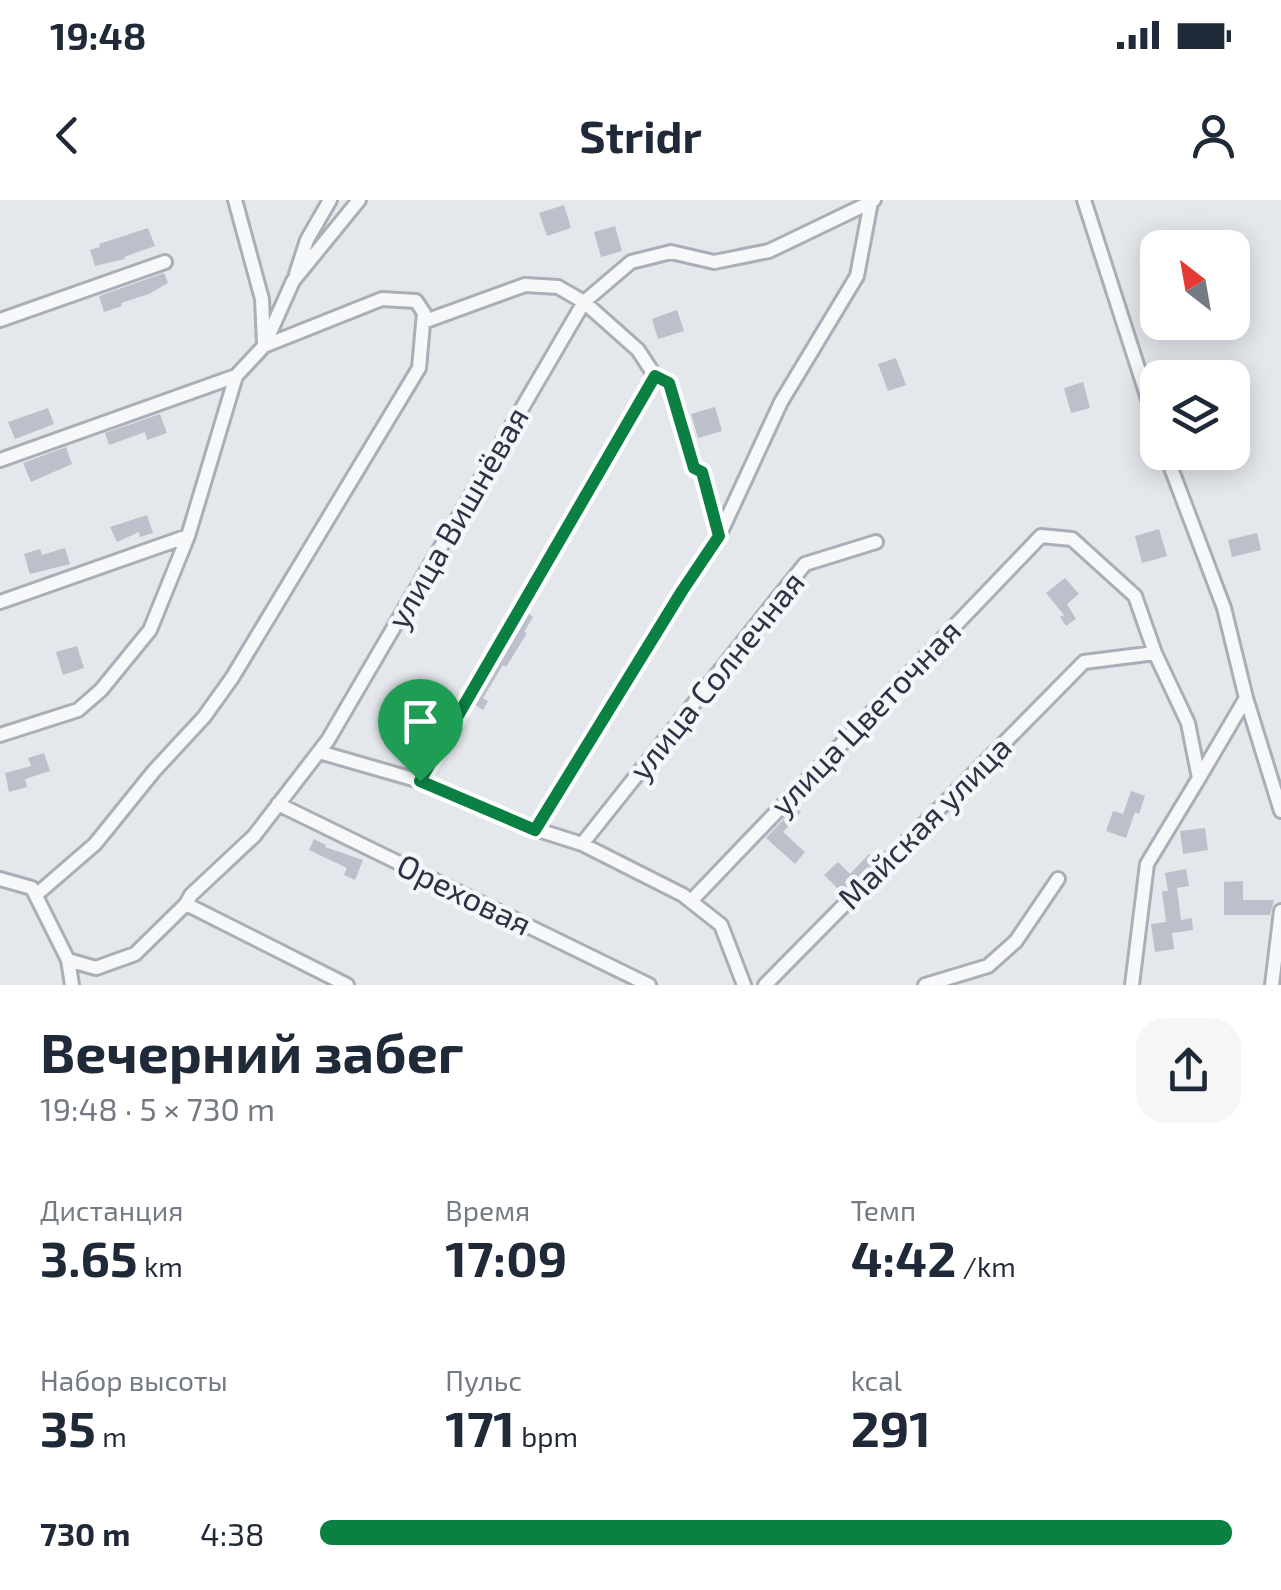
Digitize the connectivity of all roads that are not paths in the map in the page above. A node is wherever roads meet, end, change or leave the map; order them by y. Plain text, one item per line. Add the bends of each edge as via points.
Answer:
1 (235, 200) edge
2 (330, 200) edge
3 (359, 200) edge
4 (1084, 200) edge
5 (872, 201) edge
6 (165, 262) dead end
7 (293, 282) junction
8 (584, 302) junction
9 (0, 320) edge
10 (423, 322) junction
11 (264, 346) junction
12 (1140, 374) edge
13 (236, 376) junction
14 (655, 376) junction
15 (0, 460) edge
16 (1172, 470) edge
17 (188, 536) junction
18 (719, 536) junction
19 (876, 542) dead end
20 (0, 602) edge
21 (1155, 653) junction
22 (1246, 698) junction
23 (0, 735) edge
24 (319, 752) junction
25 (1198, 778) junction
26 (420, 781) junction
27 (278, 804) junction
28 (1281, 811) edge
29 (535, 830) junction
30 (582, 844) junction
31 (0, 879) edge
32 (1058, 879) dead end
33 (36, 895) junction
34 (691, 901) junction
35 (186, 904) junction
36 (1281, 911) edge
37 (68, 960) junction
38 (72, 985) edge
39 (347, 985) edge
40 (649, 985) edge
41 (744, 985) edge
42 (766, 985) edge
43 (926, 985) edge
44 (1132, 985) edge
45 (1272, 985) edge

1 - 11 street via 262,299
2 - 7 street via 306,240
3 - 7 street
4 - 12 street
5 - 8 street, улица Вишнёвая via 769,252 714,262 671,252 630,262
5 - 18 street via 857,276 782,402
6 - 9 street
7 - 11 street
8 - 10 street via 558,287 524,285
8 - 14 street via 638,350
8 - 24 street, улица Вишнёвая
10 - 11 street via 416,301 382,299
10 - 33 street via 419,368 232,678 95,844
11 - 13 street
13 - 15 street
13 - 17 street
14 - 18 street via 669,383
14 - 26 street
16 - 22 street via 1224,608
17 - 20 street
17 - 23 street via 150,630 101,690 78,710
18 - 29 street
19 - 30 street, улица Солнечная via 805,564
21 - 25 street via 1188,723
21 - 34 street, улица Цветочная via 1135,596 1072,539 1041,536
21 - 42 street, Майская улица via 1084,662
22 - 25 street
22 - 28 street
24 - 26 street
24 - 27 street, улица Вишнёвая
25 - 44 street via 1147,864
26 - 29 street
27 - 35 street, улица Вишнёвая
27 - 40 street, Ореховая
29 - 30 street
30 - 34 street
31 - 33 street
32 - 43 street via 1016,941 988,966
33 - 37 street
34 - 41 street via 721,924
35 - 37 street, улица Вишнёвая via 135,954 96,968
35 - 39 street
36 - 45 street
37 - 38 street

